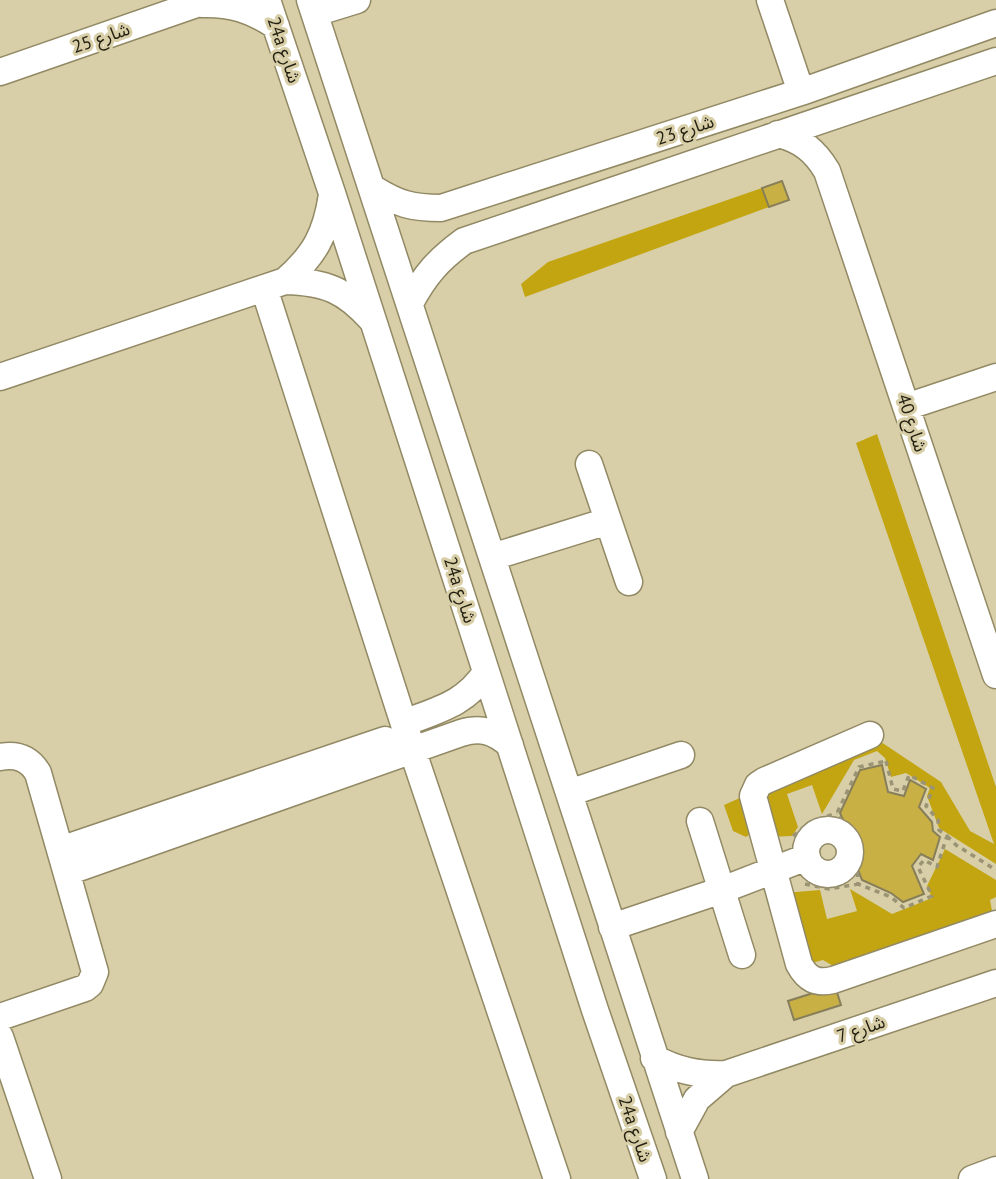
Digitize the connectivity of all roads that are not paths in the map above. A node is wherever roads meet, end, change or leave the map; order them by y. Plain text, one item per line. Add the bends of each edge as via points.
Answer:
1 (267, 0) edge
2 (357, 0) edge
3 (770, 0) edge
4 (205, 2) edge
5 (313, 7) edge
6 (996, 23) edge
7 (276, 26) junction
8 (996, 61) edge
9 (0, 72) edge
10 (801, 92) junction
11 (843, 113) junction
12 (778, 134) junction
13 (582, 163) junction
14 (827, 171) junction
15 (374, 189) junction
16 (332, 193) junction
17 (490, 231) junction
18 (275, 285) junction
19 (410, 303) junction
20 (374, 325) junction
21 (0, 377) edge
22 (996, 377) edge
23 (906, 407) junction
24 (446, 417) junction
25 (589, 464) dead end
26 (608, 521) junction
27 (492, 557) junction
28 (629, 582) dead end
29 (486, 672) junction
30 (996, 676) edge
31 (407, 735) junction
32 (870, 735) dead end
33 (510, 745) junction
34 (681, 755) dead end
35 (0, 757) edge
36 (569, 793) junction
37 (700, 821) dead end
38 (807, 857) dead end
39 (63, 861) junction
40 (775, 869) junction
41 (722, 890) junction
42 (996, 923) edge
43 (612, 927) junction
44 (742, 955) dead end
45 (996, 983) edge
46 (0, 1017) edge
47 (0, 1037) edge
48 (654, 1058) junction
49 (726, 1074) junction
50 (679, 1132) junction
51 (996, 1170) edge
52 (48, 1179) edge
53 (557, 1179) edge
54 (653, 1179) edge
55 (695, 1179) edge
56 (972, 1179) edge

1 - 7 street, 24a شارع
2 - 5 street
3 - 10 street
4 - 7 street, شارع 25 via 241,7
4 - 9 street, شارع 25
5 - 15 street
6 - 10 street, شارع 23
7 - 16 street, 24a شارع
8 - 11 street, شارع 23
10 - 13 street, شارع 23
11 - 12 street, شارع 23
11 - 14 street, شارع 40 via 829,141
12 - 14 street, شارع 40 via 808,146
12 - 17 street, شارع 23
13 - 15 street, شارع 23 via 441,208 394,202
13 - 17 street via 494,210
14 - 23 street, شارع 40
15 - 19 street
16 - 18 street via 319,243 305,264
16 - 20 street, 24a شارع
17 - 19 street, شارع 23 via 441,257
18 - 20 street via 311,281 335,289 356,303
18 - 21 street
18 - 31 street
19 - 24 street
20 - 24 street via 400,370 420,421 437,425
20 - 29 street, 24a شارع
22 - 23 street
23 - 30 street, شارع 40
24 - 27 street
25 - 26 street
26 - 27 street
26 - 28 street
27 - 36 street
29 - 31 street via 459,701
29 - 33 street, 24a شارع
31 - 33 street via 487,730
31 - 39 street via 327,770
31 - 53 street
32 - 40 street via 764,781 755,790 754,803
33 - 54 street, 24a شارع
34 - 36 street
35 - 39 street via 17,756 34,767
36 - 43 street
37 - 41 street
38 - 40 street
39 - 46 street via 94,965 93,978 79,991
40 - 41 street
40 - 42 street via 799,964 812,980 833,980
41 - 43 street
41 - 44 street
43 - 48 street
45 - 49 street, شارع 7
47 - 52 street
48 - 49 street, شارع 7 via 688,1072
48 - 50 street
49 - 50 street, شارع 7 via 697,1099
50 - 55 street
51 - 56 street

